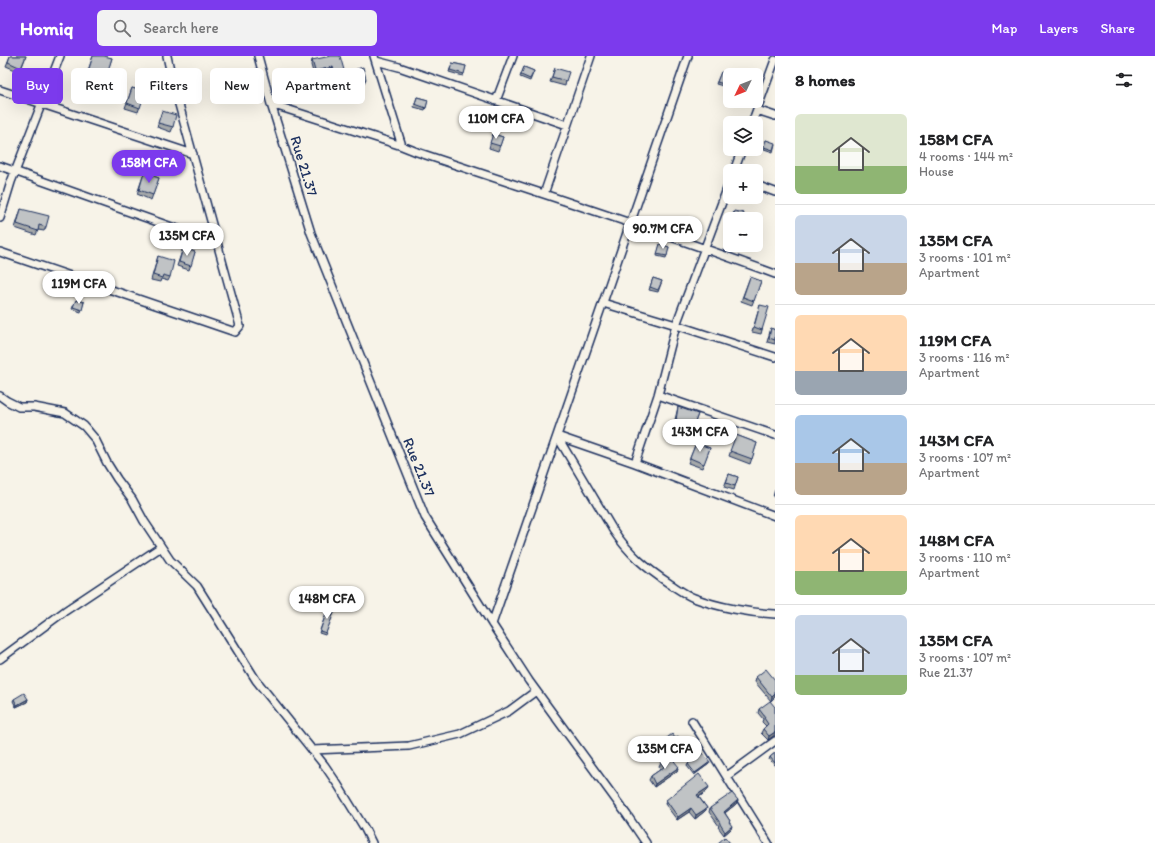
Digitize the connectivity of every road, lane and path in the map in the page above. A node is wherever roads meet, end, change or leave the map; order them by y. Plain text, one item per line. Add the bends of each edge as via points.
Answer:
1 (60, 56) edge
2 (167, 56) edge
3 (258, 56) edge
4 (513, 56) edge
5 (591, 56) edge
6 (688, 56) edge
7 (375, 59) edge
8 (775, 60) edge
9 (56, 68) edge
10 (0, 90) edge
11 (12, 94) edge
12 (496, 100) junction
13 (42, 104) joint
14 (271, 104) junction
15 (756, 110) junction
16 (754, 116) edge
17 (775, 116) edge
18 (567, 125) junction
19 (402, 146) junction
20 (193, 154) junction
21 (0, 166) edge
22 (15, 172) junction
23 (763, 188) edge
24 (775, 192) edge
25 (544, 194) junction
26 (723, 199) edge
27 (0, 218) edge
28 (630, 224) junction
29 (217, 243) junction
30 (705, 248) junction
31 (0, 252) edge
32 (775, 274) edge
33 (603, 303) junction
34 (676, 325) junction
35 (775, 357) edge
36 (658, 395) junction
37 (0, 396) edge
38 (775, 435) edge
39 (557, 436) junction
40 (635, 463) junction
41 (775, 516) edge
42 (161, 547) junction
43 (775, 614) edge
44 (492, 624) junction
45 (0, 659) edge
46 (536, 691) junction
47 (692, 721) dead end
48 (775, 741) edge
49 (312, 750) junction
50 (727, 776) junction
51 (775, 840) edge
52 (372, 843) edge
53 (646, 843) edge
54 (770, 843) edge

1 - 9 street
2 - 20 street
3 - 14 street, Rue 21.37
4 - 12 street
5 - 18 street
6 - 28 street
7 - 12 street
7 - 19 street
8 - 15 street
10 - 11 street
12 - 18 street
13 - 20 street
13 - 22 street
14 - 19 street
14 - 44 street, Rue 21.37 via 311,233 425,517
15 - 16 street
15 - 17 street
18 - 25 street
19 - 25 street
20 - 29 street
21 - 22 street
22 - 27 street
22 - 29 street
23 - 24 street
25 - 28 street
26 - 30 street
28 - 30 street
28 - 33 street
29 - 31 street via 240,326 236,332
30 - 32 street
30 - 34 street
33 - 34 street
33 - 39 street
34 - 35 street
34 - 36 street
36 - 38 street
36 - 40 street
37 - 42 street via 19,407 65,413 84,426 95,439 107,463
39 - 40 street
39 - 43 street via 613,530 638,561 694,598 726,608
39 - 44 street
40 - 41 street
42 - 45 street via 65,611
42 - 49 street via 170,560 197,586 256,680
44 - 46 street, Rue 21.37
46 - 49 street via 509,711 460,734 409,746
46 - 53 street, Rue 21.37
47 - 50 street
48 - 50 street
49 - 52 street via 338,785
50 - 54 street
51 - 54 street

